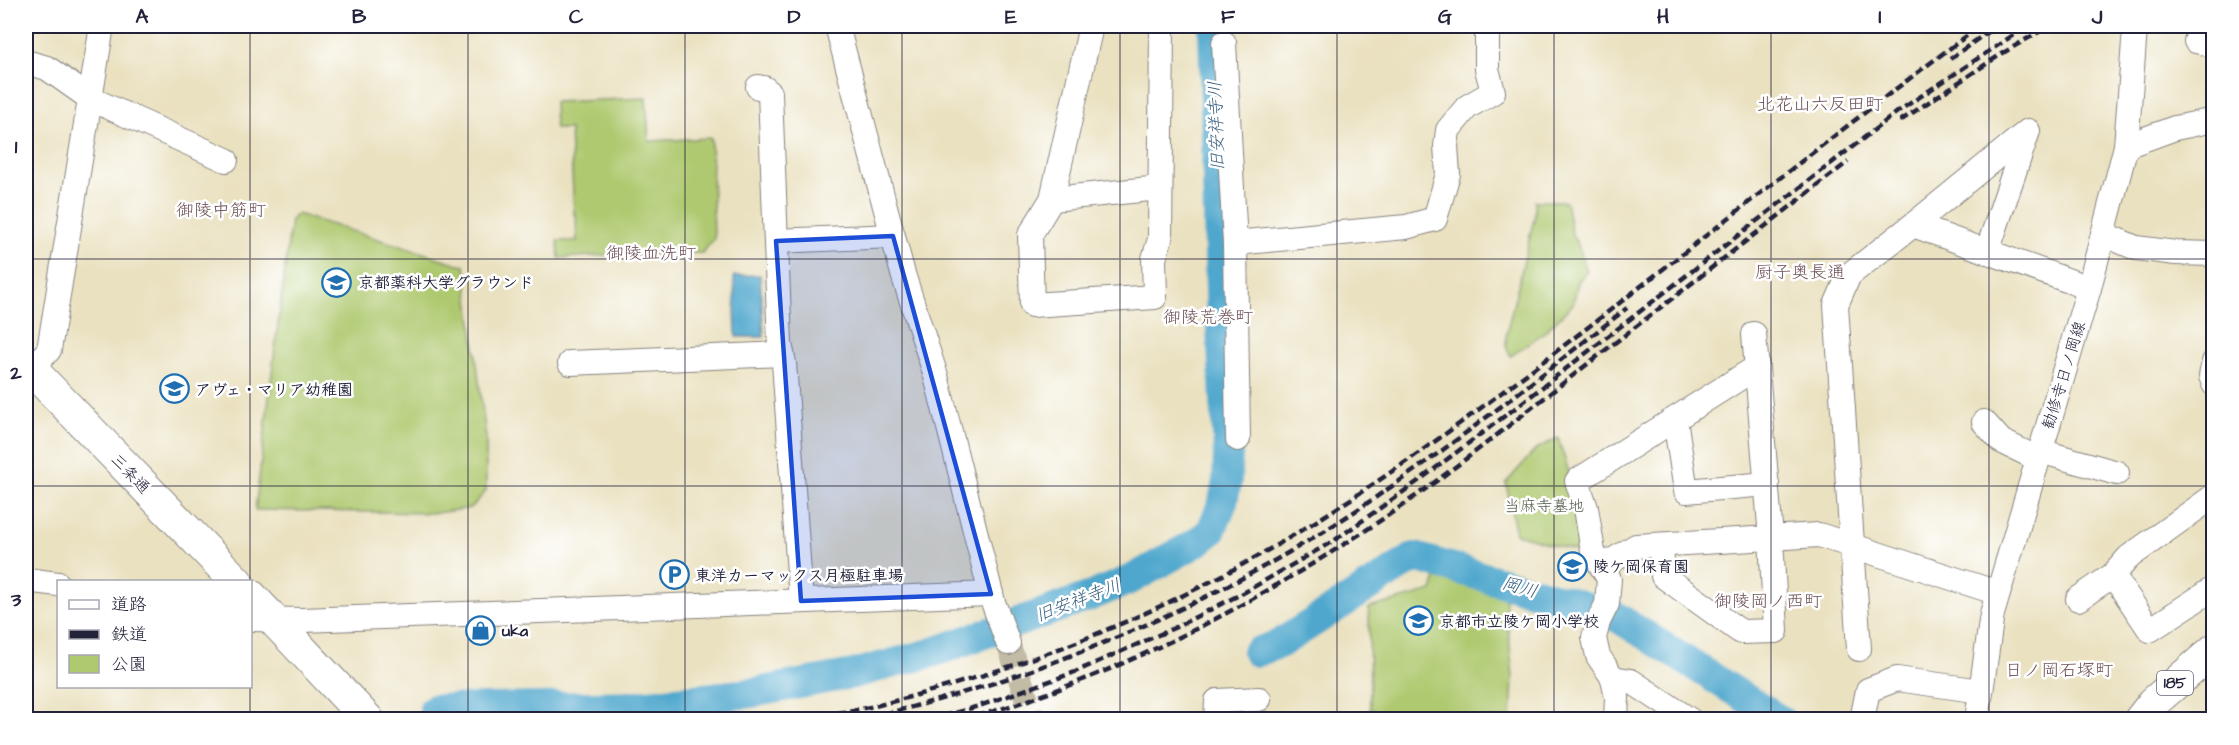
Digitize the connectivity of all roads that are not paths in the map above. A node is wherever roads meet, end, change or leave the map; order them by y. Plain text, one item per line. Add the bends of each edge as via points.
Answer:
1 (102, 26) edge
2 (837, 26) edge
3 (1091, 26) edge
4 (1162, 26) edge
5 (1487, 26) edge
6 (2135, 29) dead end
7 (1224, 43) dead end
8 (26, 63) edge
9 (758, 87) dead end
10 (91, 99) junction
11 (2214, 120) edge
12 (2126, 146) junction
13 (226, 160) dead end
14 (1160, 188) junction
15 (1052, 198) junction
16 (1913, 225) junction
17 (2103, 234) junction
18 (893, 236) junction
19 (776, 241) junction
20 (1235, 243) junction
21 (1987, 252) junction
22 (2214, 254) edge
23 (2089, 288) junction
24 (1754, 334) dead end
25 (782, 354) junction
26 (2214, 362) edge
27 (570, 363) dead end
28 (28, 366) edge
29 (1757, 367) junction
30 (2214, 384) edge
31 (1675, 419) junction
32 (1984, 422) dead end
33 (1238, 439) dead end
34 (2039, 454) junction
35 (2117, 473) dead end
36 (1767, 484) junction
37 (2214, 496) edge
38 (1771, 538) junction
39 (1661, 545) junction
40 (1852, 546) junction
41 (1602, 567) junction
42 (2114, 575) junction
43 (26, 580) edge
44 (235, 580) edge
45 (57, 584) edge
46 (2214, 588) edge
47 (1998, 593) junction
48 (991, 594) junction
49 (2078, 599) dead end
50 (252, 600) edge
51 (801, 601) junction
52 (263, 620) edge
53 (1004, 634) tunnel mouth
54 (1859, 649) dead end
55 (2214, 650) edge
56 (1613, 678) junction
57 (1980, 691) junction
58 (1259, 699) dead end
59 (2153, 714) edge
60 (368, 720) edge
61 (1216, 720) edge
62 (1616, 720) edge
63 (1690, 720) edge
64 (1862, 720) edge
65 (1977, 720) edge

1 - 10 street
2 - 18 street
3 - 15 street
4 - 14 street
5 - 20 street via 1486,69 1493,92 1467,107 1448,130 1448,174 1435,219 1406,227
6 - 12 street, 勧修寺日ノ岡線
7 - 20 street
8 - 10 street via 47,68
9 - 19 street via 770,93
10 - 13 street
10 - 28 street via 49,350
11 - 12 street via 2175,128
12 - 17 street, 勧修寺日ノ岡線
14 - 15 street
14 - 15 street via 1155,297 1032,306 1030,235
16 - 21 street
16 - 21 street via 2028,131
16 - 40 street via 1849,275 1836,306
17 - 22 street via 2136,248
17 - 23 street, 勧修寺日ノ岡線
18 - 19 street
18 - 48 street via 936,376
19 - 25 street
20 - 33 street
21 - 23 street
23 - 34 street, 勧修寺日ノ岡線
24 - 29 street
25 - 27 street
25 - 51 street
26 - 30 street
28 - 44 main road, 三条通
29 - 31 street
29 - 36 street
31 - 36 street via 1686,491
31 - 41 street via 1577,481 1593,552
32 - 34 street via 2001,441
34 - 35 street
34 - 47 street, 勧修寺日ノ岡線
36 - 38 street
37 - 42 street via 2129,557
38 - 39 street
38 - 39 street via 1776,631 1741,632 1663,576
38 - 40 street via 1819,535
39 - 41 street via 1636,546
40 - 47 street
40 - 54 street
41 - 56 street via 1609,579 1594,638 1598,656
42 - 46 street via 2150,630
42 - 49 street
43 - 45 street
47 - 57 street, 勧修寺日ノ岡線
48 - 51 street
48 - 53 street
50 - 52 main road
51 - 52 street
52 - 60 main road
55 - 59 main road, 185
56 - 62 street
56 - 63 street via 1631,681
57 - 64 street via 1897,679 1868,690
57 - 65 street, 勧修寺日ノ岡線
58 - 61 street via 1217,701

